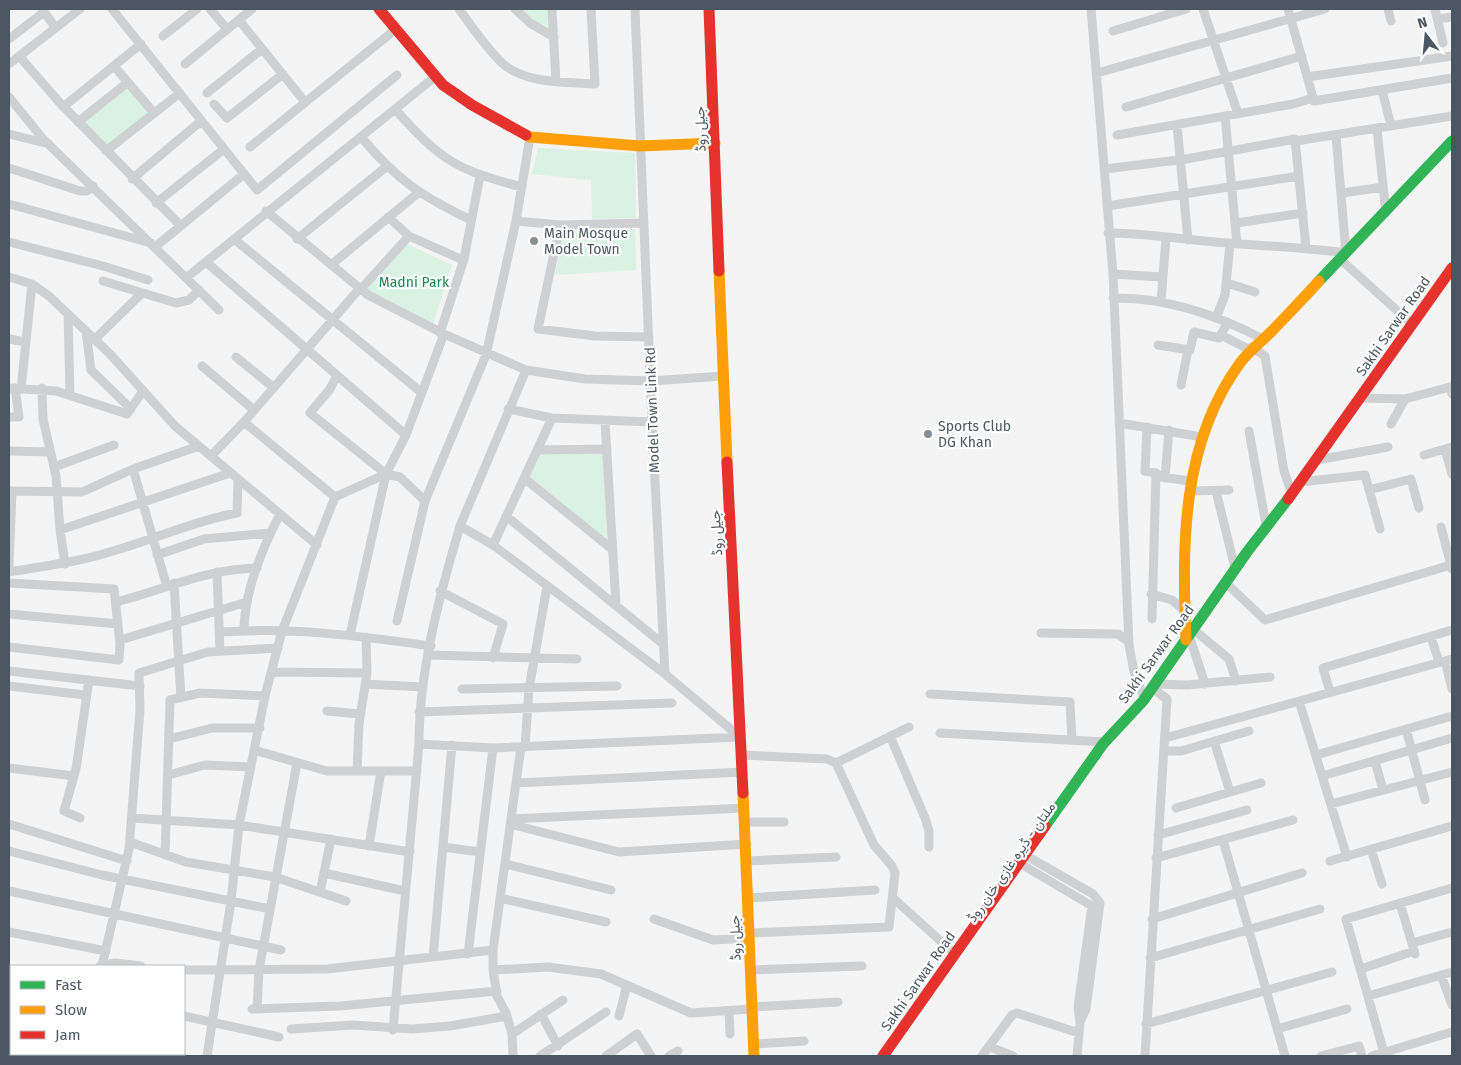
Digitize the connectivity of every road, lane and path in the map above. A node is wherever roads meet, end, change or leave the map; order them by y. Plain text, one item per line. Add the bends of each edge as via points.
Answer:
1 (80, 9) edge
2 (112, 9) edge
3 (197, 9) edge
4 (210, 9) edge
5 (252, 9) edge
6 (379, 9) edge
7 (459, 9) edge
8 (515, 9) edge
9 (552, 9) edge
10 (591, 9) edge
11 (635, 9) edge
12 (709, 9) edge
13 (1091, 9) edge
14 (1186, 9) edge
15 (1203, 9) edge
16 (1325, 9) edge
17 (1388, 9) edge
18 (1435, 9) edge
19 (43, 10) edge
20 (1290, 13) edge
21 (1452, 18) edge
22 (239, 20) junction
23 (1438, 20) junction
24 (1391, 21) dead end
25 (56, 27) junction
26 (227, 29) junction
27 (396, 29) junction
28 (1113, 31) dead end
29 (163, 36) dead end
30 (554, 37) junction
31 (9, 40) edge
32 (1214, 42) junction
33 (1443, 43) dead end
34 (140, 44) junction
35 (262, 48) junction
36 (19, 56) junction
37 (1302, 56) junction
38 (1452, 56) edge
39 (9, 64) edge
40 (185, 64) dead end
41 (114, 66) junction
42 (1097, 73) junction
43 (283, 74) junction
44 (398, 76) dead end
45 (436, 76) junction
46 (1307, 77) junction
47 (1227, 78) junction
48 (1452, 78) edge
49 (128, 82) junction
50 (556, 82) junction
51 (1382, 90) junction
52 (180, 93) junction
53 (207, 93) dead end
54 (9, 97) edge
55 (1313, 98) junction
56 (306, 102) junction
57 (214, 104) dead end
58 (63, 107) junction
59 (1126, 107) dead end
60 (395, 109) junction
61 (154, 113) junction
62 (1238, 114) junction
63 (1225, 116) junction
64 (1452, 116) edge
65 (201, 121) junction
66 (78, 122) junction
67 (1177, 125) junction
68 (1391, 126) junction
69 (1377, 129) junction
70 (9, 134) edge
71 (1117, 135) dead end
72 (1336, 136) junction
73 (360, 137) junction
74 (530, 137) junction
75 (1296, 141) junction
76 (1452, 141) edge
77 (715, 143) junction
78 (49, 144) junction
79 (640, 146) junction
80 (250, 147) dead end
81 (224, 149) junction
82 (106, 151) junction
83 (1228, 151) junction
84 (1181, 159) junction
85 (386, 167) junction
86 (9, 168) edge
87 (1105, 170) junction
88 (244, 174) junction
89 (480, 176) junction
90 (1300, 176) junction
91 (132, 179) junction
92 (93, 186) junction
93 (522, 187) junction
94 (1232, 187) junction
95 (1383, 187) junction
96 (418, 193) junction
97 (1342, 193) junction
98 (1184, 194) junction
99 (156, 203) junction
100 (9, 204) edge
101 (1107, 206) junction
102 (266, 211) junction
103 (1386, 213) junction
104 (1303, 214) junction
105 (388, 217) junction
106 (471, 220) junction
107 (516, 221) junction
108 (643, 223) junction
109 (1236, 223) junction
110 (180, 225) junction
111 (560, 225) junction
112 (1108, 233) junction
113 (409, 236) junction
114 (1166, 238) junction
115 (234, 239) junction
116 (297, 239) junction
117 (1188, 240) junction
118 (9, 242) edge
119 (1234, 244) junction
120 (153, 245) junction
121 (1306, 248) junction
122 (1343, 256) junction
123 (463, 260) junction
124 (206, 262) junction
125 (330, 265) junction
126 (1452, 268) edge
127 (1112, 274) junction
128 (9, 277) edge
129 (1162, 277) junction
130 (186, 278) junction
131 (148, 280) dead end
132 (103, 281) dead end
133 (1227, 283) junction
134 (32, 284) junction
135 (360, 289) junction
136 (199, 290) junction
137 (1255, 292) dead end
138 (142, 293) junction
139 (1113, 298) junction
140 (1161, 301) junction
141 (219, 310) dead end
142 (68, 314) junction
143 (1216, 318) junction
144 (332, 319) junction
145 (1228, 322) junction
146 (1412, 324) junction
147 (86, 332) junction
148 (442, 334) junction
149 (1221, 335) junction
150 (649, 337) junction
151 (9, 339) edge
152 (95, 339) junction
153 (1263, 339) junction
154 (26, 342) junction
155 (1158, 345) dead end
156 (306, 349) junction
157 (1251, 349) junction
158 (1188, 350) junction
159 (486, 355) junction
160 (236, 357) dead end
161 (202, 366) dead end
162 (526, 370) junction
163 (336, 375) junction
164 (723, 376) junction
165 (651, 381) junction
166 (1181, 384) dead end
167 (273, 387) junction
168 (15, 388) edge
169 (42, 388) junction
170 (143, 391) junction
171 (421, 392) junction
172 (1452, 394) edge
173 (70, 395) junction
174 (1360, 398) junction
175 (1405, 399) junction
176 (131, 408) junction
177 (508, 409) junction
178 (254, 410) junction
179 (9, 417) edge
180 (552, 418) junction
181 (244, 422) junction
182 (605, 422) junction
183 (652, 422) junction
184 (1119, 423) junction
185 (1392, 424) dead end
186 (1147, 427) junction
187 (1169, 430) junction
188 (1249, 431) dead end
189 (406, 435) junction
190 (1202, 437) junction
191 (114, 445) dead end
192 (199, 446) junction
193 (1388, 447) dead end
194 (1449, 448) edge
195 (607, 449) junction
196 (537, 450) junction
197 (9, 451) edge
198 (50, 452) junction
199 (1424, 455) dead end
200 (211, 456) junction
201 (1315, 460) junction
202 (54, 467) junction
203 (133, 469) junction
204 (230, 473) junction
205 (386, 474) junction
206 (1452, 474) edge
207 (1160, 475) junction
208 (524, 478) junction
209 (238, 479) junction
210 (1300, 482) junction
211 (1190, 486) junction
212 (1229, 490) dead end
213 (1369, 490) junction
214 (1216, 491) junction
215 (10, 492) edge
216 (57, 492) junction
217 (1292, 494) junction
218 (335, 497) junction
219 (425, 501) junction
220 (143, 503) junction
221 (1419, 508) dead end
222 (280, 514) junction
223 (506, 516) junction
224 (1266, 525) junction
225 (460, 526) junction
226 (1442, 528) dead end
227 (1380, 529) dead end
228 (60, 530) junction
229 (270, 533) junction
230 (152, 538) junction
231 (317, 545) junction
232 (493, 545) junction
233 (1450, 548) edge
234 (613, 550) junction
235 (157, 555) junction
236 (65, 564) junction
237 (9, 566) edge
238 (1452, 567) edge
239 (257, 568) junction
240 (1236, 569) junction
241 (9, 572) edge
242 (217, 572) junction
243 (9, 583) edge
244 (1226, 583) junction
245 (170, 585) junction
246 (547, 586) junction
247 (440, 591) junction
248 (1151, 594) junction
249 (116, 602) junction
250 (247, 602) junction
251 (616, 606) junction
252 (219, 610) junction
253 (1185, 611) junction
254 (9, 614) edge
255 (1152, 619) dead end
256 (177, 621) junction
257 (397, 621) dead end
258 (118, 624) junction
259 (1452, 630) edge
260 (244, 631) junction
261 (282, 631) junction
262 (221, 632) junction
263 (1041, 633) dead end
264 (350, 635) junction
265 (1190, 635) junction
266 (366, 637) junction
267 (1431, 637) junction
268 (120, 640) junction
269 (1129, 642) junction
270 (663, 644) junction
271 (9, 647) edge
272 (278, 648) junction
273 (220, 651) junction
274 (430, 651) junction
275 (493, 658) junction
276 (577, 659) dead end
277 (180, 660) junction
278 (534, 660) junction
279 (1445, 661) edge
280 (9, 670) edge
281 (272, 672) junction
282 (367, 673) junction
283 (665, 674) junction
284 (1270, 677) dead end
285 (89, 680) junction
286 (1236, 681) junction
287 (365, 684) junction
288 (1204, 684) junction
289 (9, 686) edge
290 (140, 686) junction
291 (617, 686) dead end
292 (1154, 686) junction
293 (423, 687) junction
294 (462, 689) dead end
295 (529, 689) junction
296 (1452, 690) edge
297 (1330, 692) junction
298 (930, 694) dead end
299 (85, 696) junction
300 (265, 696) junction
301 (181, 698) junction
302 (1144, 698) junction
303 (1299, 701) junction
304 (672, 703) dead end
305 (527, 709) junction
306 (327, 711) dead end
307 (419, 712) junction
308 (360, 714) junction
309 (1452, 716) edge
310 (910, 727) dead end
311 (260, 728) junction
312 (1406, 729) junction
313 (1249, 731) dead end
314 (940, 733) dead end
315 (1117, 733) junction
316 (890, 736) junction
317 (740, 737) junction
318 (169, 738) junction
319 (1165, 738) junction
320 (1452, 738) edge
321 (1072, 740) junction
322 (1214, 741) junction
323 (1106, 742) junction
324 (419, 744) junction
325 (452, 745) junction
326 (523, 747) junction
327 (493, 748) junction
328 (254, 750) junction
329 (1412, 750) junction
330 (1164, 751) junction
331 (741, 755) junction
332 (1316, 755) junction
333 (1375, 760) junction
334 (297, 763) junction
335 (836, 763) junction
336 (251, 767) junction
337 (9, 768) edge
338 (357, 771) junction
339 (381, 771) junction
340 (416, 771) junction
341 (742, 772) junction
342 (1452, 772) edge
343 (168, 775) junction
344 (74, 776) junction
345 (1322, 776) junction
346 (1420, 781) junction
347 (516, 782) junction
348 (1261, 783) dead end
349 (1383, 790) junction
350 (1230, 792) junction
351 (1426, 800) dead end
352 (1331, 804) junction
353 (745, 808) junction
354 (1176, 808) dead end
355 (1247, 810) dead end
356 (80, 818) dead end
357 (132, 818) junction
358 (168, 820) junction
359 (1293, 820) dead end
360 (511, 822) junction
361 (746, 822) junction
362 (784, 822) dead end
363 (9, 824) edge
364 (239, 825) junction
365 (1452, 826) edge
366 (283, 832) junction
367 (1158, 835) junction
368 (331, 839) junction
369 (1223, 840) junction
370 (130, 842) junction
371 (747, 844) junction
372 (369, 846) junction
373 (443, 847) junction
374 (929, 847) dead end
375 (1371, 849) junction
376 (9, 851) edge
377 (410, 852) junction
378 (480, 852) junction
379 (165, 856) junction
380 (1346, 856) junction
381 (836, 857) dead end
382 (1156, 858) junction
383 (126, 861) junction
384 (747, 861) junction
385 (1330, 862) dead end
386 (1029, 863) junction
387 (505, 864) junction
388 (234, 870) junction
389 (324, 873) junction
390 (1302, 873) dead end
391 (275, 877) junction
392 (122, 878) junction
393 (1382, 884) dead end
394 (1452, 888) edge
395 (610, 890) dead end
396 (875, 890) dead end
397 (9, 891) edge
398 (405, 891) junction
399 (320, 892) junction
400 (1239, 892) junction
401 (500, 898) junction
402 (748, 898) junction
403 (893, 898) junction
404 (346, 900) dead end
405 (230, 901) junction
406 (1400, 903) junction
407 (270, 909) junction
408 (1320, 909) dead end
409 (113, 913) junction
410 (986, 917) junction
411 (1152, 919) junction
412 (654, 920) dead end
413 (606, 922) dead end
414 (1249, 928) junction
415 (9, 932) edge
416 (1452, 932) edge
417 (750, 936) junction
418 (224, 938) junction
419 (263, 946) junction
420 (1414, 949) junction
421 (281, 950) dead end
422 (493, 950) junction
423 (106, 951) junction
424 (468, 954) junction
425 (955, 954) junction
426 (433, 957) junction
427 (1150, 958) junction
428 (401, 962) junction
429 (101, 965) edge
430 (106, 965) edge
431 (132, 965) edge
432 (862, 966) dead end
433 (1361, 969) junction
434 (185, 970) edge
435 (259, 970) junction
436 (493, 970) junction
437 (751, 970) junction
438 (220, 971) junction
439 (1332, 972) dead end
440 (1452, 972) edge
441 (1441, 975) junction
442 (628, 985) junction
443 (496, 991) junction
444 (1266, 991) junction
445 (1368, 996) junction
446 (396, 999) junction
447 (563, 1000) dead end
448 (838, 1002) dead end
449 (1452, 1005) edge
450 (752, 1008) junction
451 (1347, 1009) dead end
452 (729, 1011) junction
453 (606, 1012) dead end
454 (541, 1014) junction
455 (185, 1016) edge
456 (507, 1016) junction
457 (619, 1016) dead end
458 (211, 1023) junction
459 (1146, 1024) junction
460 (291, 1029) dead end
461 (907, 1029) junction
462 (1277, 1029) junction
463 (393, 1030) junction
464 (1452, 1032) edge
465 (1079, 1033) junction
466 (512, 1034) junction
467 (730, 1034) dead end
468 (279, 1038) dead end
469 (804, 1041) dead end
470 (754, 1044) junction
471 (558, 1046) junction
472 (990, 1047) junction
473 (678, 1050) dead end
474 (1384, 1052) junction
475 (1401, 1052) edge
476 (206, 1056) edge
477 (513, 1056) edge
478 (540, 1056) edge
479 (606, 1056) edge
480 (650, 1056) edge
481 (669, 1056) edge
482 (754, 1056) edge
483 (883, 1056) edge
484 (892, 1056) edge
485 (982, 1056) edge
486 (1013, 1056) edge
487 (1077, 1056) edge
488 (1145, 1056) edge
489 (1285, 1056) edge
490 (1322, 1056) edge
491 (1362, 1056) edge
492 (1372, 1056) edge

1 - 25 street
2 - 34 street
3 - 29 street
4 - 26 street
5 - 22 street
6 - 27 main road
7 - 50 street via 503,64 521,74
8 - 30 street via 530,23
9 - 30 street
10 - 50 street via 595,84
11 - 79 street, Model Town Link Rd
12 - 77 main road, جیل روڈ
13 - 42 street
14 - 28 street
15 - 32 street
16 - 20 street
17 - 24 street
18 - 23 street
19 - 25 street
19 - 31 street
20 - 32 street
20 - 37 street
21 - 23 street
22 - 26 street
22 - 35 street
23 - 33 street
25 - 36 street
26 - 40 street
27 - 45 main road
27 - 56 street
30 - 50 street
32 - 42 street
32 - 47 street
34 - 41 street
34 - 52 street
35 - 43 street
35 - 53 street
36 - 39 street
36 - 58 street
37 - 46 street
37 - 47 street
38 - 46 street
41 - 49 street
41 - 58 street
42 - 87 street
43 - 56 street
43 - 57 street via 227,118
44 - 88 street via 257,190
45 - 60 street
45 - 74 main road via 443,85 472,105
46 - 55 street
47 - 59 street
47 - 62 street
48 - 51 street
49 - 61 street
49 - 66 street
51 - 55 street
51 - 68 street
52 - 61 street
52 - 65 street
54 - 78 street
55 - 62 street
56 - 80 street
58 - 66 street
60 - 73 street
60 - 89 street via 439,154
61 - 82 street
62 - 63 street
63 - 67 street
63 - 83 street
64 - 68 street
65 - 81 street
65 - 91 street
66 - 82 street
67 - 71 street
67 - 84 street
68 - 69 street
69 - 72 street
69 - 95 street
70 - 78 street
72 - 75 street
72 - 97 street
73 - 85 street
73 - 102 street
74 - 79 main road
74 - 93 street
75 - 83 street
75 - 90 street
76 - 103 main road
77 - 79 main road
77 - 164 main road, جیل روڈ
78 - 92 street
79 - 108 street, Model Town Link Rd
81 - 88 street
81 - 99 street
82 - 91 street
83 - 84 street
83 - 94 street
84 - 87 street
84 - 98 street
85 - 96 street
85 - 116 street
86 - 92 street via 80,191 88,191
87 - 101 street
88 - 110 street
89 - 93 street
89 - 106 street
90 - 94 street
90 - 104 street
91 - 99 street
92 - 120 street
93 - 107 street
94 - 98 street
94 - 109 street
95 - 97 street
95 - 103 street
96 - 105 street
96 - 106 street
97 - 122 street
98 - 101 street
98 - 117 street
99 - 110 street
100 - 120 street
101 - 112 street
102 - 115 street
102 - 116 street
103 - 122 main road
104 - 109 street
104 - 121 street
105 - 113 street
105 - 125 street
106 - 123 street
107 - 111 street
107 - 159 street
108 - 111 street
108 - 150 street, Model Town Link Rd
109 - 119 street
110 - 120 street
111 - 150 street via 538,329 595,336
112 - 114 street
112 - 127 street
113 - 123 street
113 - 135 street
114 - 117 street
114 - 129 street
115 - 124 street
115 - 144 street
116 - 125 street
117 - 119 street
118 - 131 street
119 - 121 street
119 - 133 street
120 - 130 street
121 - 122 street
122 - 146 street
122 - 153 main road
123 - 148 street
124 - 130 street
124 - 156 street
125 - 135 street
126 - 146 main road, Sakhi Sarwar Road
127 - 129 street
127 - 139 street
128 - 134 street
129 - 140 street
130 - 136 street
132 - 138 street
133 - 137 street
133 - 143 street
134 - 142 street
134 - 154 street
135 - 144 street
135 - 148 street
136 - 138 street via 182,303
136 - 141 street
138 - 152 street
139 - 140 street
139 - 184 street
140 - 143 street
142 - 147 street
142 - 173 street
143 - 145 street
144 - 156 street
144 - 171 street
145 - 149 street
145 - 153 street
146 - 174 main road, Sakhi Sarwar Road
147 - 152 street
147 - 176 street via 90,370
148 - 159 street
148 - 171 street
149 - 157 street
149 - 158 street via 1219,338 1194,332
150 - 165 street, Model Town Link Rd
151 - 154 street
152 - 170 street
153 - 157 main road
154 - 168 street
155 - 158 street
156 - 163 street
156 - 167 street
157 - 190 main road via 1220,390
157 - 217 street via 1265,356 1284,471
158 - 166 street
159 - 162 street
159 - 219 street
160 - 167 street
161 - 178 street
162 - 165 street via 585,379
162 - 177 street
163 - 189 street
163 - 205 street via 330,389 310,414
164 - 165 street
164 - 317 main road, جیل روڈ
165 - 183 street, Model Town Link Rd
167 - 178 street
168 - 169 street
168 - 179 street via 19,417
169 - 173 street
169 - 198 street via 43,419
170 - 176 street
170 - 192 street via 175,426
171 - 189 street
172 - 175 street via 1450,387
173 - 176 street via 127,414
174 - 175 street
174 - 201 main road, Sakhi Sarwar Road
175 - 185 street
177 - 180 street
177 - 225 street
178 - 181 street
180 - 182 street
180 - 196 street
181 - 200 street
181 - 218 street
182 - 183 street
182 - 195 street
183 - 270 street, Model Town Link Rd
184 - 186 street
184 - 269 street
186 - 187 street
186 - 207 street via 1145,472
187 - 190 street
187 - 207 street
188 - 224 street
189 - 205 street
190 - 211 main road via 1194,457
191 - 202 street
192 - 200 street
192 - 203 street
193 - 201 street
194 - 199 street
194 - 206 street
195 - 196 street
195 - 234 street
196 - 208 street
197 - 198 street
198 - 202 street
200 - 204 street
201 - 210 main road, Sakhi Sarwar Road
202 - 216 street
203 - 216 street via 92,489
203 - 220 street
204 - 209 street
204 - 220 street
205 - 218 street
205 - 219 street via 400,477
205 - 264 street
207 - 211 street
207 - 248 street
208 - 223 street
208 - 234 street
209 - 222 street
209 - 230 street via 237,513 205,519
210 - 213 street via 1365,475
210 - 217 main road, Sakhi Sarwar Road
211 - 214 street
211 - 253 main road via 1185,529
212 - 214 street
213 - 221 street via 1411,479
213 - 227 street
214 - 240 street
215 - 216 street
215 - 237 street
216 - 228 street
217 - 224 main road, Sakhi Sarwar Road
218 - 231 street
219 - 257 street
220 - 228 street
220 - 230 street
222 - 229 street
222 - 231 street
223 - 232 street
223 - 251 street
224 - 240 main road, Sakhi Sarwar Road
225 - 232 street
225 - 247 street
226 - 233 street
228 - 236 street
229 - 235 street via 204,539
229 - 239 street
230 - 235 street
230 - 236 street
231 - 261 street
232 - 246 street
233 - 238 street
234 - 251 street
235 - 245 street
236 - 241 street
238 - 244 street via 1265,620
239 - 242 street
239 - 250 street
240 - 244 main road, Sakhi Sarwar Road
242 - 245 street
242 - 252 street
243 - 249 street via 114,589
244 - 265 main road, Sakhi Sarwar Road
245 - 249 street
245 - 256 street
246 - 278 street
246 - 283 street
247 - 274 street
247 - 275 street via 503,624
248 - 253 street via 1172,600
248 - 255 street
249 - 258 street
250 - 252 street
250 - 260 street
251 - 270 street
252 - 256 street
252 - 262 street
253 - 265 main road
254 - 258 street
256 - 268 street
256 - 277 street
258 - 268 street
259 - 267 street
260 - 261 street
260 - 262 street
261 - 264 street
261 - 272 street
262 - 273 street
263 - 269 street via 1118,634
264 - 266 street
265 - 286 street via 1229,659
265 - 288 street
265 - 292 main road, Sakhi Sarwar Road
266 - 274 street
266 - 282 street
267 - 279 street
267 - 297 street via 1323,668
268 - 271 street via 119,660
269 - 302 street via 1134,672
270 - 283 street, Model Town Link Rd
272 - 273 street
272 - 281 street
273 - 277 street
274 - 275 street
274 - 293 street
275 - 278 street
276 - 278 street
277 - 290 street via 139,673
277 - 301 street
278 - 295 street
279 - 296 street
279 - 297 street
280 - 285 street
281 - 282 street
281 - 300 street
282 - 287 street
283 - 317 street
284 - 286 street
285 - 290 street
285 - 299 street
286 - 288 street
287 - 293 street
287 - 308 street
288 - 292 street
289 - 299 street
290 - 357 street
291 - 295 street
292 - 302 main road, Sakhi Sarwar Road
292 - 319 street via 1167,699
293 - 307 street
294 - 295 street
295 - 305 street
297 - 303 street
298 - 321 street via 1070,702
299 - 344 street
300 - 301 street via 200,693
300 - 311 street
301 - 318 street via 170,700
302 - 315 main road, Sakhi Sarwar Road
303 - 319 street
303 - 332 street
304 - 305 street
305 - 307 street
305 - 326 street
306 - 308 street
307 - 324 street
308 - 338 street
309 - 312 street
310 - 316 street
311 - 318 street via 212,728
311 - 328 street
312 - 329 street
312 - 332 street
313 - 322 street
314 - 321 street
315 - 323 main road, Sakhi Sarwar Road
315 - 386 main road, ملتان - ڈیرہ غازی خان روڈ
316 - 335 street
316 - 374 street via 926,818
317 - 326 street
317 - 331 main road, جیل روڈ
318 - 343 street
319 - 330 street
320 - 329 street
321 - 323 street
322 - 330 street via 1181,751
322 - 350 street
323 - 410 main road, Sakhi Sarwar Road
324 - 325 street
324 - 340 street
325 - 327 street
325 - 373 street
326 - 327 street
326 - 347 street
327 - 378 street
328 - 334 street
328 - 336 street
329 - 333 street
329 - 346 street
330 - 367 street
331 - 335 street via 827,758
331 - 341 main road, جیل روڈ
332 - 345 street
333 - 345 street
333 - 349 street
334 - 338 street via 328,771
334 - 366 street
335 - 403 street via 874,845 892,866
336 - 343 street via 205,764
336 - 364 street
337 - 344 street
338 - 339 street
339 - 340 street
339 - 372 street
340 - 377 street
341 - 347 street
341 - 353 main road, جیل روڈ
342 - 346 street
343 - 358 street
344 - 356 street via 64,812
345 - 352 street
346 - 349 street
346 - 351 street
347 - 360 street
348 - 350 street
349 - 352 street
350 - 354 street
352 - 380 street
353 - 360 street
353 - 361 main road, جیل روڈ
355 - 367 street
357 - 358 street
357 - 370 street
358 - 364 street
358 - 379 street
359 - 369 street
360 - 371 street via 619,852
360 - 387 street
361 - 362 street
361 - 371 main road, جیل روڈ
363 - 383 street
364 - 366 street
364 - 388 street
365 - 375 street
366 - 368 street
366 - 391 street
367 - 382 street
368 - 372 street
368 - 389 street
369 - 382 street
369 - 400 street
370 - 379 street
370 - 383 street
371 - 384 main road, جیل روڈ
372 - 377 street
373 - 378 street
373 - 426 street
375 - 380 street
375 - 393 street
376 - 392 street
377 - 398 street
378 - 424 street
379 - 388 street
380 - 385 street
381 - 384 street
382 - 411 street
383 - 392 street
384 - 402 main road, جیل روڈ
386 - 410 main road, ملتان - ڈیرہ غازی خان روڈ
386 - 465 street via 1079,892 1093,908 1089,962 1078,1007
387 - 395 street
387 - 401 street
388 - 391 street
388 - 405 street
389 - 398 street
389 - 399 street
390 - 400 street
391 - 399 street
391 - 407 street
392 - 405 street
392 - 409 street
394 - 406 street
396 - 402 street
397 - 409 street
398 - 428 street
399 - 404 street
400 - 411 street
400 - 414 street
401 - 413 street
401 - 422 street
402 - 417 main road, جیل روڈ
403 - 417 street via 889,927
403 - 425 street
405 - 407 street
405 - 418 street
406 - 420 street
406 - 433 street via 1346,919
407 - 419 street
408 - 414 street
409 - 418 street
409 - 423 street
410 - 425 main road, Sakhi Sarwar Road
410 - 461 main road, ملتان - ڈیرہ غازی خان روڈ
411 - 427 street
412 - 417 street via 713,940
414 - 427 street
414 - 444 street
415 - 423 street
416 - 420 street
417 - 437 main road, جیل روڈ
418 - 419 street
418 - 438 street
419 - 421 street
419 - 435 street
420 - 433 street
422 - 424 street
422 - 436 street
423 - 429 street
424 - 426 street
425 - 461 main road, Sakhi Sarwar Road
426 - 428 street
427 - 459 street
428 - 435 street via 328,969
428 - 446 street
430 - 431 street
432 - 437 street
433 - 445 street
434 - 438 street
435 - 438 street
435 - 446 street via 254,1009 340,1006
436 - 442 street via 548,967 601,974
436 - 443 street
437 - 450 main road, جیل روڈ
438 - 458 street
439 - 444 street
440 - 441 street
441 - 445 street
441 - 449 street
442 - 452 street via 691,1014
442 - 457 street
443 - 446 street
443 - 456 street
444 - 459 street
444 - 462 street
445 - 474 street
446 - 463 street
447 - 454 street
448 - 450 street
450 - 452 street
450 - 470 main road, جیل روڈ
451 - 462 street
452 - 467 street
453 - 471 street
454 - 466 street
454 - 471 street
455 - 458 street
456 - 463 street via 450,1026
456 - 466 street
458 - 468 street
458 - 476 street
459 - 488 street
460 - 463 street via 353,1025
461 - 483 main road, Sakhi Sarwar Road
461 - 484 main road, ملتان - ڈیرہ غازی خان روڈ
462 - 489 street
464 - 475 street
465 - 472 street via 1017,1013 1012,1015
465 - 487 street
466 - 477 street
469 - 470 street
470 - 482 main road, جیل روڈ
471 - 478 street
472 - 485 street
472 - 486 street
473 - 481 street
474 - 475 street
474 - 492 street
479 - 480 street via 638,1034
490 - 491 street via 1359,1046

